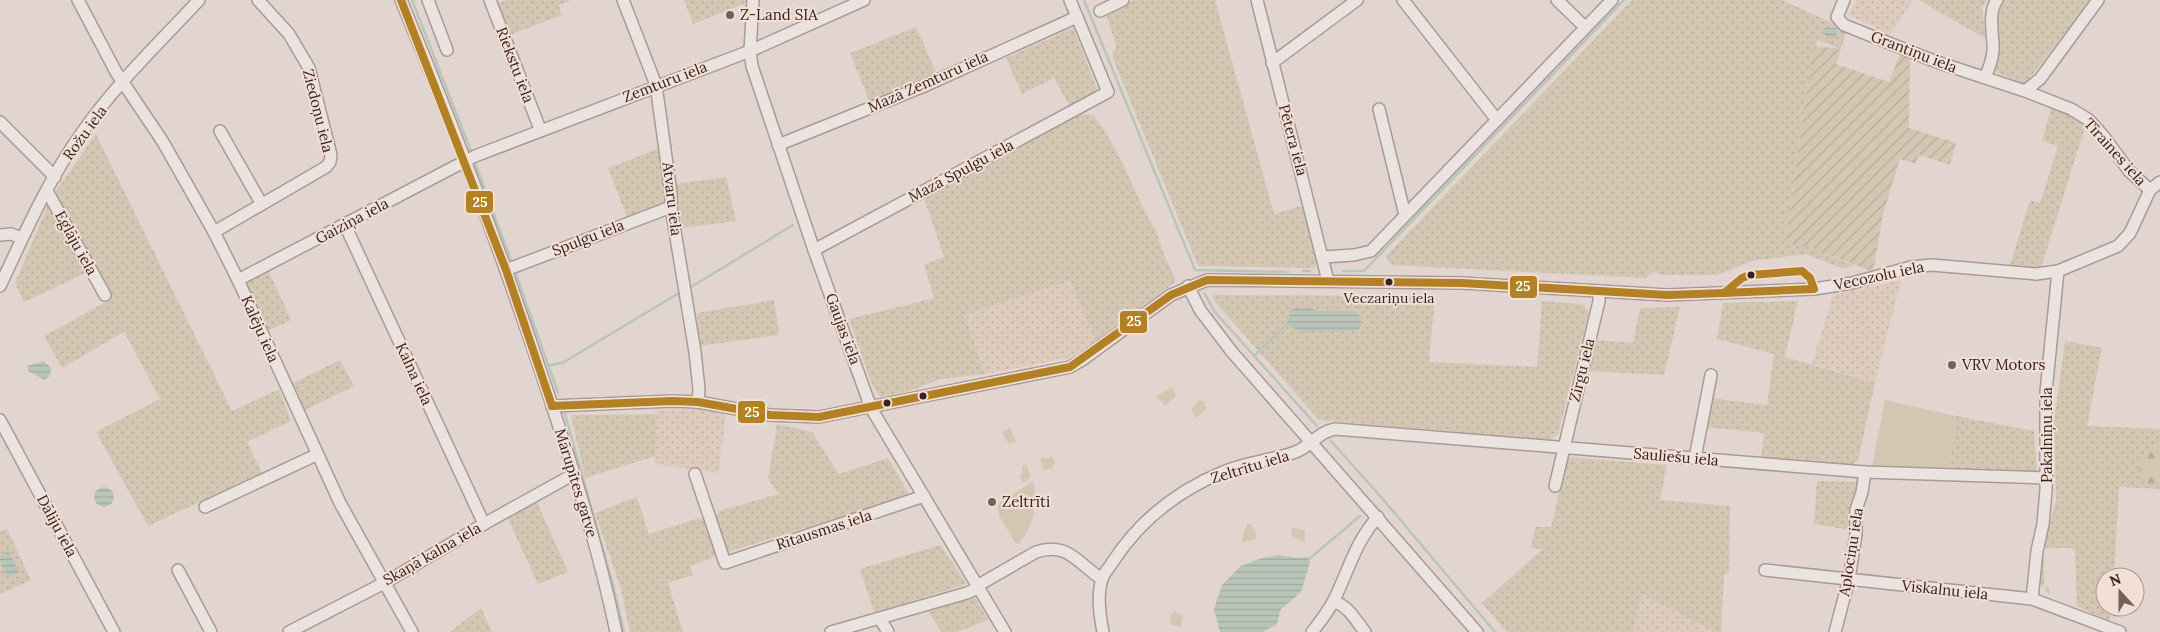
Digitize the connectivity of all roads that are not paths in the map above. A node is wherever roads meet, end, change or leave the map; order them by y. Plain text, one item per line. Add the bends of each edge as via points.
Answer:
1 (78, 0) edge
2 (199, 0) edge
3 (258, 0) edge
4 (401, 0) edge
5 (428, 0) edge
6 (490, 0) edge
7 (623, 0) edge
8 (753, 0) edge
9 (864, 0) edge
10 (1070, 0) edge
11 (1123, 0) edge
12 (1257, 0) edge
13 (1356, 0) edge
14 (1404, 0) edge
15 (1557, 0) edge
16 (1612, 0) edge
17 (1844, 0) edge
18 (1997, 0) edge
19 (2098, 0) edge
20 (1100, 11) dead end
21 (1077, 17) junction
22 (1585, 27) junction
23 (447, 50) dead end
24 (750, 50) junction
25 (1272, 63) junction
26 (1985, 77) junction
27 (123, 82) junction
28 (656, 85) junction
29 (2026, 91) junction
30 (1379, 109) dead end
31 (1497, 120) junction
32 (0, 122) edge
33 (540, 129) junction
34 (220, 131) dead end
35 (778, 145) junction
36 (465, 162) junction
37 (54, 176) junction
38 (2160, 182) edge
39 (2150, 190) junction
40 (47, 191) junction
41 (261, 203) junction
42 (672, 207) junction
43 (1405, 215) junction
44 (345, 225) junction
45 (214, 232) junction
46 (0, 235) edge
47 (22, 238) junction
48 (814, 250) junction
49 (1323, 257) junction
50 (506, 270) junction
51 (2058, 271) junction
52 (238, 280) junction
53 (1328, 281) junction
54 (0, 286) edge
55 (1188, 286) junction
56 (1599, 291) junction
57 (105, 295) dead end
58 (1712, 375) dead end
59 (698, 402) junction
60 (552, 406) junction
61 (871, 408) junction
62 (0, 420) edge
63 (1311, 443) junction
64 (1564, 449) junction
65 (316, 455) junction
66 (1695, 458) junction
67 (1866, 472) junction
68 (574, 474) junction
69 (695, 474) dead end
70 (2046, 478) junction
71 (1555, 486) dead end
72 (924, 496) junction
73 (205, 507) dead end
74 (1378, 517) junction
75 (484, 524) junction
76 (178, 570) dead end
77 (1765, 570) dead end
78 (1102, 579) junction
79 (1848, 579) junction
80 (386, 582) junction
81 (977, 587) junction
82 (2032, 599) junction
83 (1334, 602) junction
84 (880, 618) junction
85 (114, 632) edge
86 (211, 632) edge
87 (289, 632) edge
88 (412, 632) edge
89 (616, 632) edge
90 (832, 632) edge
91 (888, 632) edge
92 (1005, 632) edge
93 (1103, 632) edge
94 (1312, 632) edge
95 (1365, 632) edge
96 (1477, 632) edge
97 (1835, 632) edge
98 (2120, 632) edge

1 - 27 street, Kalēju iela
2 - 27 street, Rožu iela
3 - 41 street, Ziedoņu iela via 289,34 309,68 331,155 326,167
4 - 36 street, Mārupītes gatve
5 - 23 street
6 - 33 street, Riekstu iela
7 - 28 street, Atvaru iela
8 - 24 street, Gaujas iela
9 - 24 street, Zemturu iela
10 - 21 street
11 - 20 street
12 - 25 street, Pētera iela
13 - 25 street
14 - 31 street
15 - 22 street
16 - 22 street
17 - 26 street, Grantiņu iela via 1837,17 1844,25 1934,62
18 - 26 street via 1992,14 1993,52
19 - 29 street via 2040,79
21 - 35 street, Mazā Zemturu iela via 897,97
21 - 48 street, Mazā Spulgu iela via 1108,92
22 - 31 street
24 - 28 street, Zemturu iela
24 - 35 street, Gaujas iela via 752,66
25 - 49 street, Pētera iela
26 - 29 street, Tīraines iela
27 - 37 street, Rožu iela via 83,131
27 - 45 street, Kalēju iela via 163,142
28 - 33 street, Zemturu iela
28 - 42 street, Atvaru iela
29 - 39 street, Tīraines iela via 2089,120 2129,171
30 - 43 street
31 - 43 street
32 - 37 street
33 - 36 street, Zemturu iela
34 - 41 street
35 - 48 street, Gaujas iela
36 - 44 street, Gaiziņa iela
36 - 50 street, Mārupītes gatve
37 - 40 street, Rožu iela
38 - 39 street, Tīraines iela
39 - 51 street, Vecozolu iela via 2130,233 2118,246
40 - 47 street, Rožu iela
40 - 57 street, Eglāju iela
41 - 45 street, Ziedoņu iela
42 - 50 street, Spulgu iela
42 - 59 street, Atvaru iela via 700,389
43 - 49 street via 1371,251
44 - 52 street, Gaiziņa iela
44 - 75 street, Kalna iela
45 - 52 street, Kalēju iela
46 - 47 street
47 - 54 street, Rožu iela
48 - 61 street, Gaujas iela
49 - 53 street, Pētera iela
50 - 60 street, Mārupītes gatve
51 - 56 street, Vecozolu iela via 2036,274 1932,265 1814,289 1667,295
51 - 70 street, Pakalniņu iela via 2046,392
52 - 65 street, Kalēju iela
53 - 55 street, Vecozolu iela via 1207,280
53 - 56 street, Vecozolu iela via 1462,283
55 - 61 street, Vecozolu iela via 1070,367
55 - 63 street, Zeltrītu iela via 1214,330
56 - 64 street, Zirgu iela
58 - 66 street
59 - 60 street, Vecozolu iela
59 - 61 street, Vecozolu iela via 797,417 819,417
60 - 68 street, Mārupītes gatve
61 - 72 street, Gaujas iela
62 - 85 street, Dāliju iela
63 - 64 street, Sauliešu iela via 1327,431 1346,429
63 - 74 street, Zeltrītu iela
63 - 78 street, Zeltrītu iela via 1295,453 1224,472 1173,498 1138,529
64 - 66 street, Sauliešu iela
64 - 71 street, Zirgu iela
65 - 73 street
65 - 80 street, Kalēju iela
66 - 67 street, Sauliešu iela
67 - 70 street, Sauliešu iela
67 - 79 street, Aplociņu iela via 1856,510 1856,536
68 - 75 street, Skaņā kalna iela
68 - 89 street, Mārupītes gatve
69 - 72 street, Rītausmas iela via 725,563
70 - 82 street, Pakalniņu iela
72 - 81 street, Gaujas iela
74 - 83 street via 1364,534
74 - 96 street, Zeltrītu iela
75 - 80 street, Skaņā kalna iela
76 - 86 street
77 - 79 street, Viskalnu iela
78 - 81 street via 1068,553 1058,548 1047,548
78 - 93 street, Zeltrītu iela via 1100,612
79 - 82 street, Viskalnu iela
79 - 97 street, Aplociņu iela
80 - 87 street, Skaņā kalna iela
80 - 88 street, Kalēju iela
81 - 84 street via 968,593
81 - 92 street, Gaujas iela
82 - 98 street, Viskalnu iela
83 - 94 street
83 - 95 street via 1343,605
84 - 90 street
84 - 91 street

